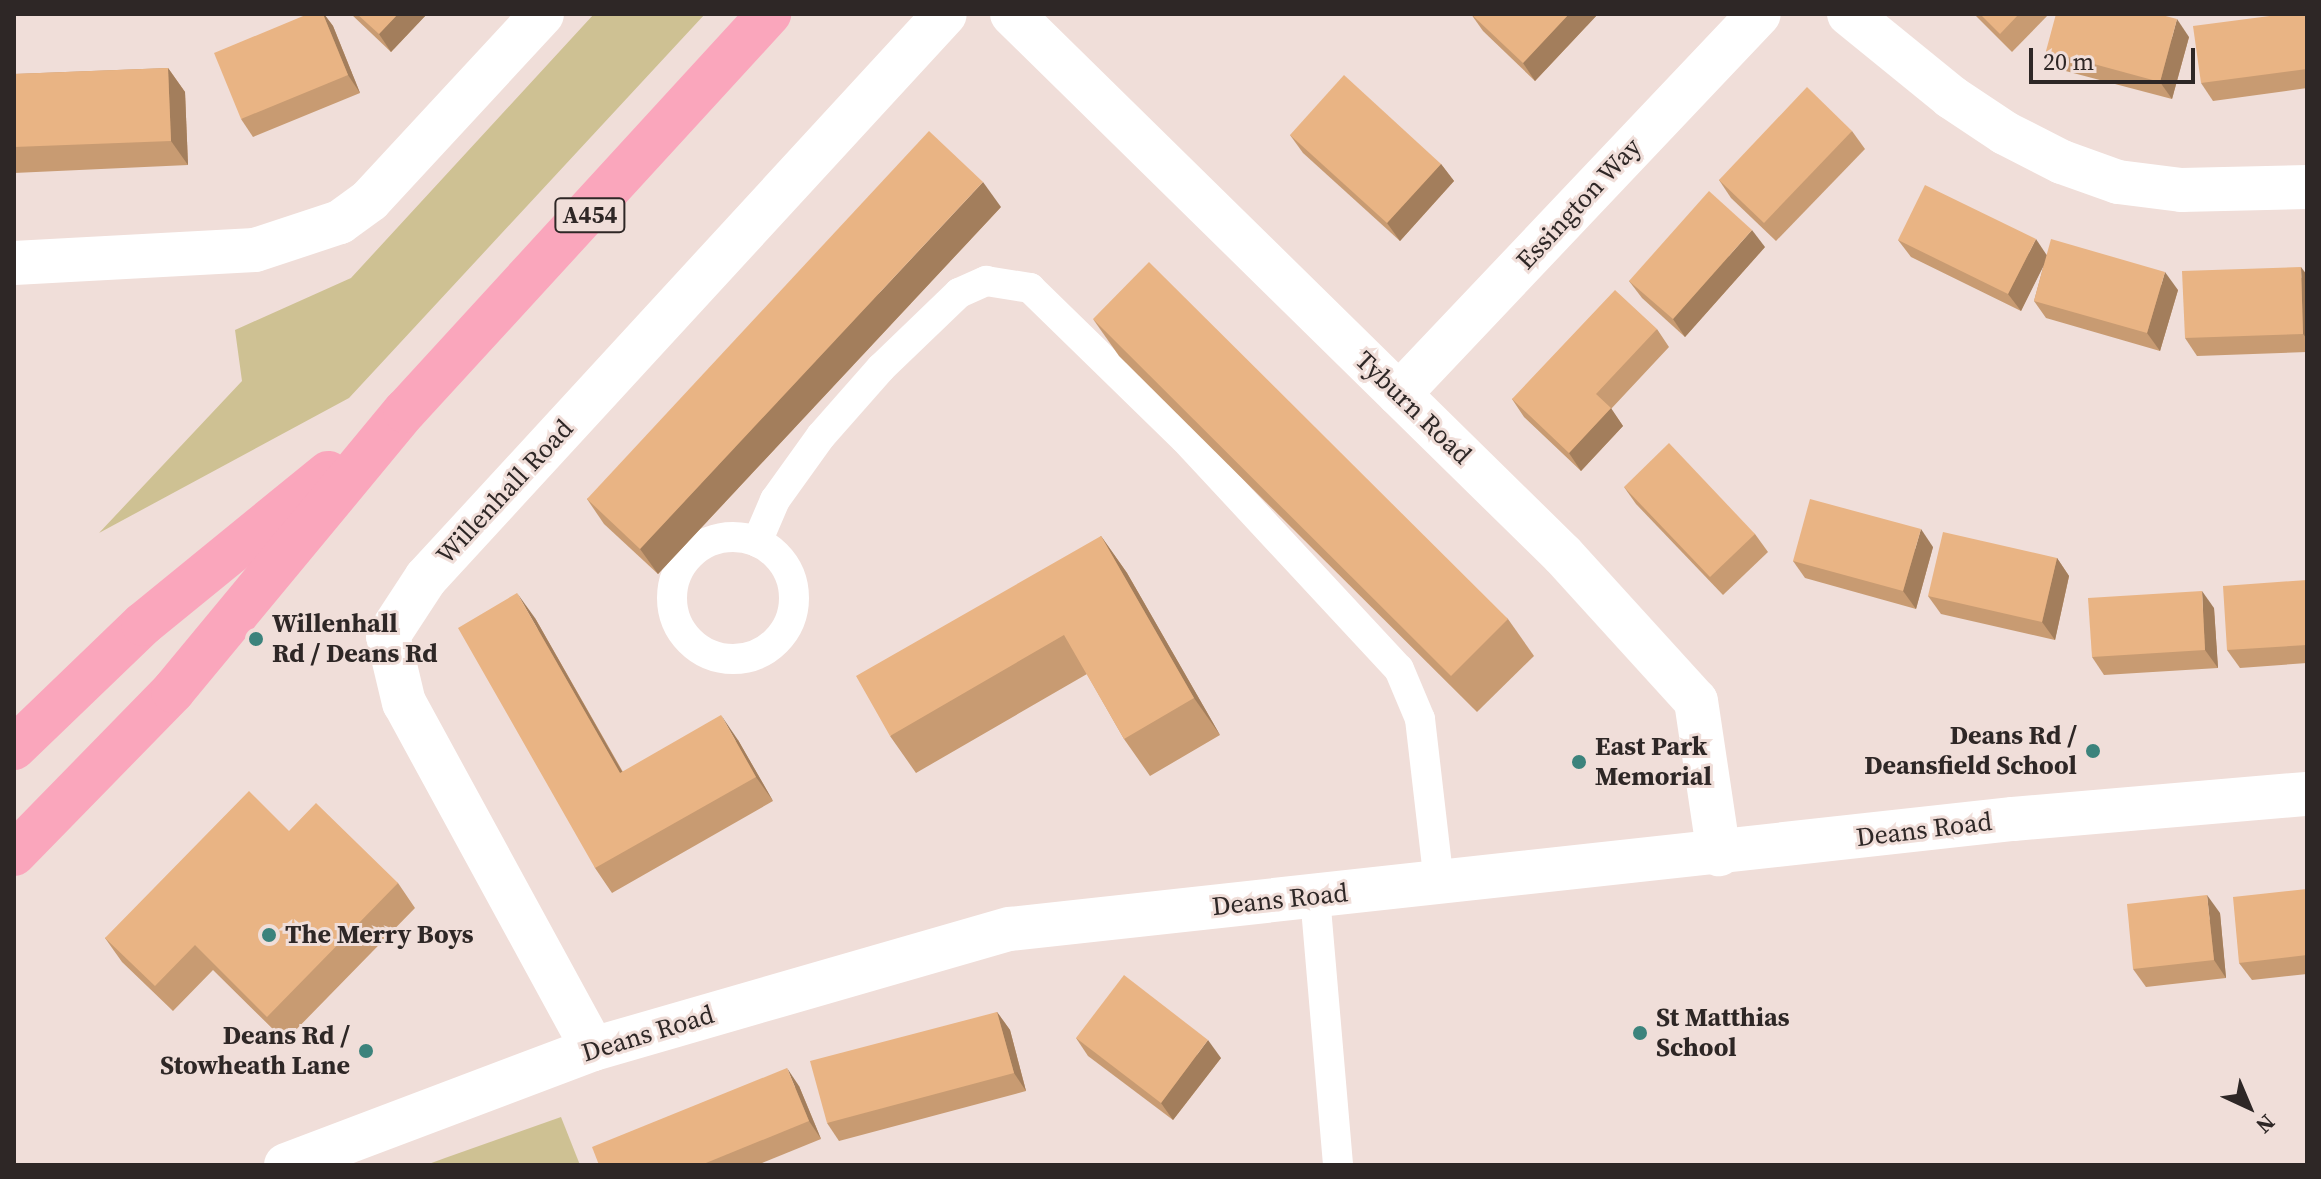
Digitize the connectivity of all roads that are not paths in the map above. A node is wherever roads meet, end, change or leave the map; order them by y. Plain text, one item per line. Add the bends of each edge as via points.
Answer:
1 (542, 14) edge
2 (769, 14) edge
3 (945, 14) edge
4 (1012, 14) edge
5 (1759, 14) edge
6 (1849, 14) edge
7 (2307, 187) edge
8 (14, 263) edge
9 (1399, 394) junction
10 (405, 411) junction
11 (757, 542) junction
12 (14, 748) edge
13 (2307, 794) edge
14 (14, 854) edge
15 (1719, 854) junction
16 (1439, 884) junction
17 (1315, 896) junction
18 (593, 1049) junction
19 (286, 1165) edge
20 (1338, 1165) edge

1 - 8 street via 370,200 340,222 255,250
2 - 10 highway, A454
3 - 18 street, Willenhall Road via 426,578 388,636 404,703
4 - 9 street, Tyburn Road
5 - 9 street, Essington Way
6 - 7 street via 1951,97 2062,162 2118,182 2181,190
9 - 15 street, Tyburn Road via 1563,555 1696,701
10 - 12 highway, A454 via 143,624
10 - 14 highway, A454 via 173,691
11 - 11 lane via 773,552 789,575 794,603 789,622 765,651 747,658 708,654 678,625 673,584 682,564 715,540
11 - 16 lane via 775,500 821,436 881,368 959,293 986,281 1030,288 1185,439 1399,669 1420,719
13 - 15 street, Deans Road via 2013,819
15 - 16 street, Deans Road
16 - 17 street, Deans Road
17 - 18 street, Deans Road via 1010,929
17 - 20 lane
18 - 19 street, Deans Road

